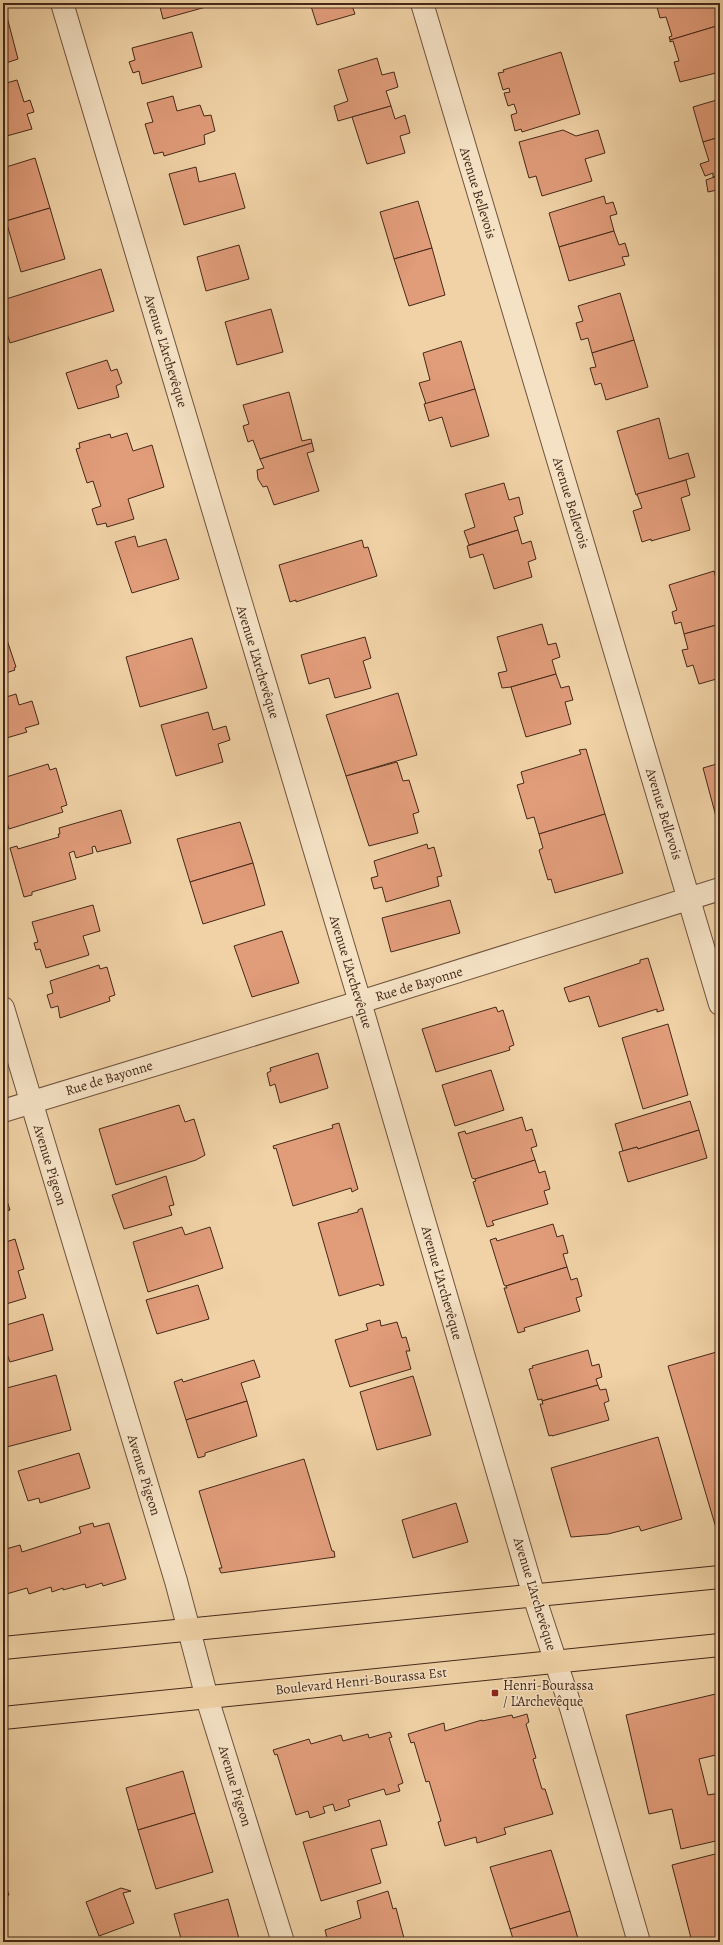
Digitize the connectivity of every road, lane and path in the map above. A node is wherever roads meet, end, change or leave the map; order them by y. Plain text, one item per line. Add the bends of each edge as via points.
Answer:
1 (62, 3) edge
2 (422, 3) edge
3 (720, 889) edge
4 (688, 899) junction
5 (360, 1002) junction
6 (720, 1004) edge
7 (3, 1008) edge
8 (31, 1102) junction
9 (3, 1111) edge
10 (720, 1577) edge
11 (534, 1596) junction
12 (189, 1628) junction
13 (720, 1645) edge
14 (3, 1648) edge
15 (556, 1660) junction
16 (208, 1698) junction
17 (3, 1718) edge
18 (283, 1942) edge
19 (639, 1942) edge

1 - 5 street, Avenue L'Archevêque
2 - 4 street, Avenue Bellevois
3 - 4 street, Rue de Bayonne
4 - 5 street, Rue de Bayonne
4 - 6 street, Avenue Bellevois
5 - 8 street, Rue de Bayonne
5 - 11 street, Avenue L'Archevêque
7 - 8 street, Avenue Pigeon
8 - 9 street, Rue de Bayonne
8 - 12 street, Avenue Pigeon
10 - 11 main road
11 - 12 main road
11 - 15 street, Avenue L'Archevêque
12 - 14 main road
12 - 16 street, Avenue Pigeon
13 - 15 main road, Boulevard Henri-Bourassa Est
15 - 16 main road, Boulevard Henri-Bourassa Est
15 - 19 street, Avenue L'Archevêque
16 - 17 main road, Boulevard Henri-Bourassa Est
16 - 18 street, Avenue Pigeon

